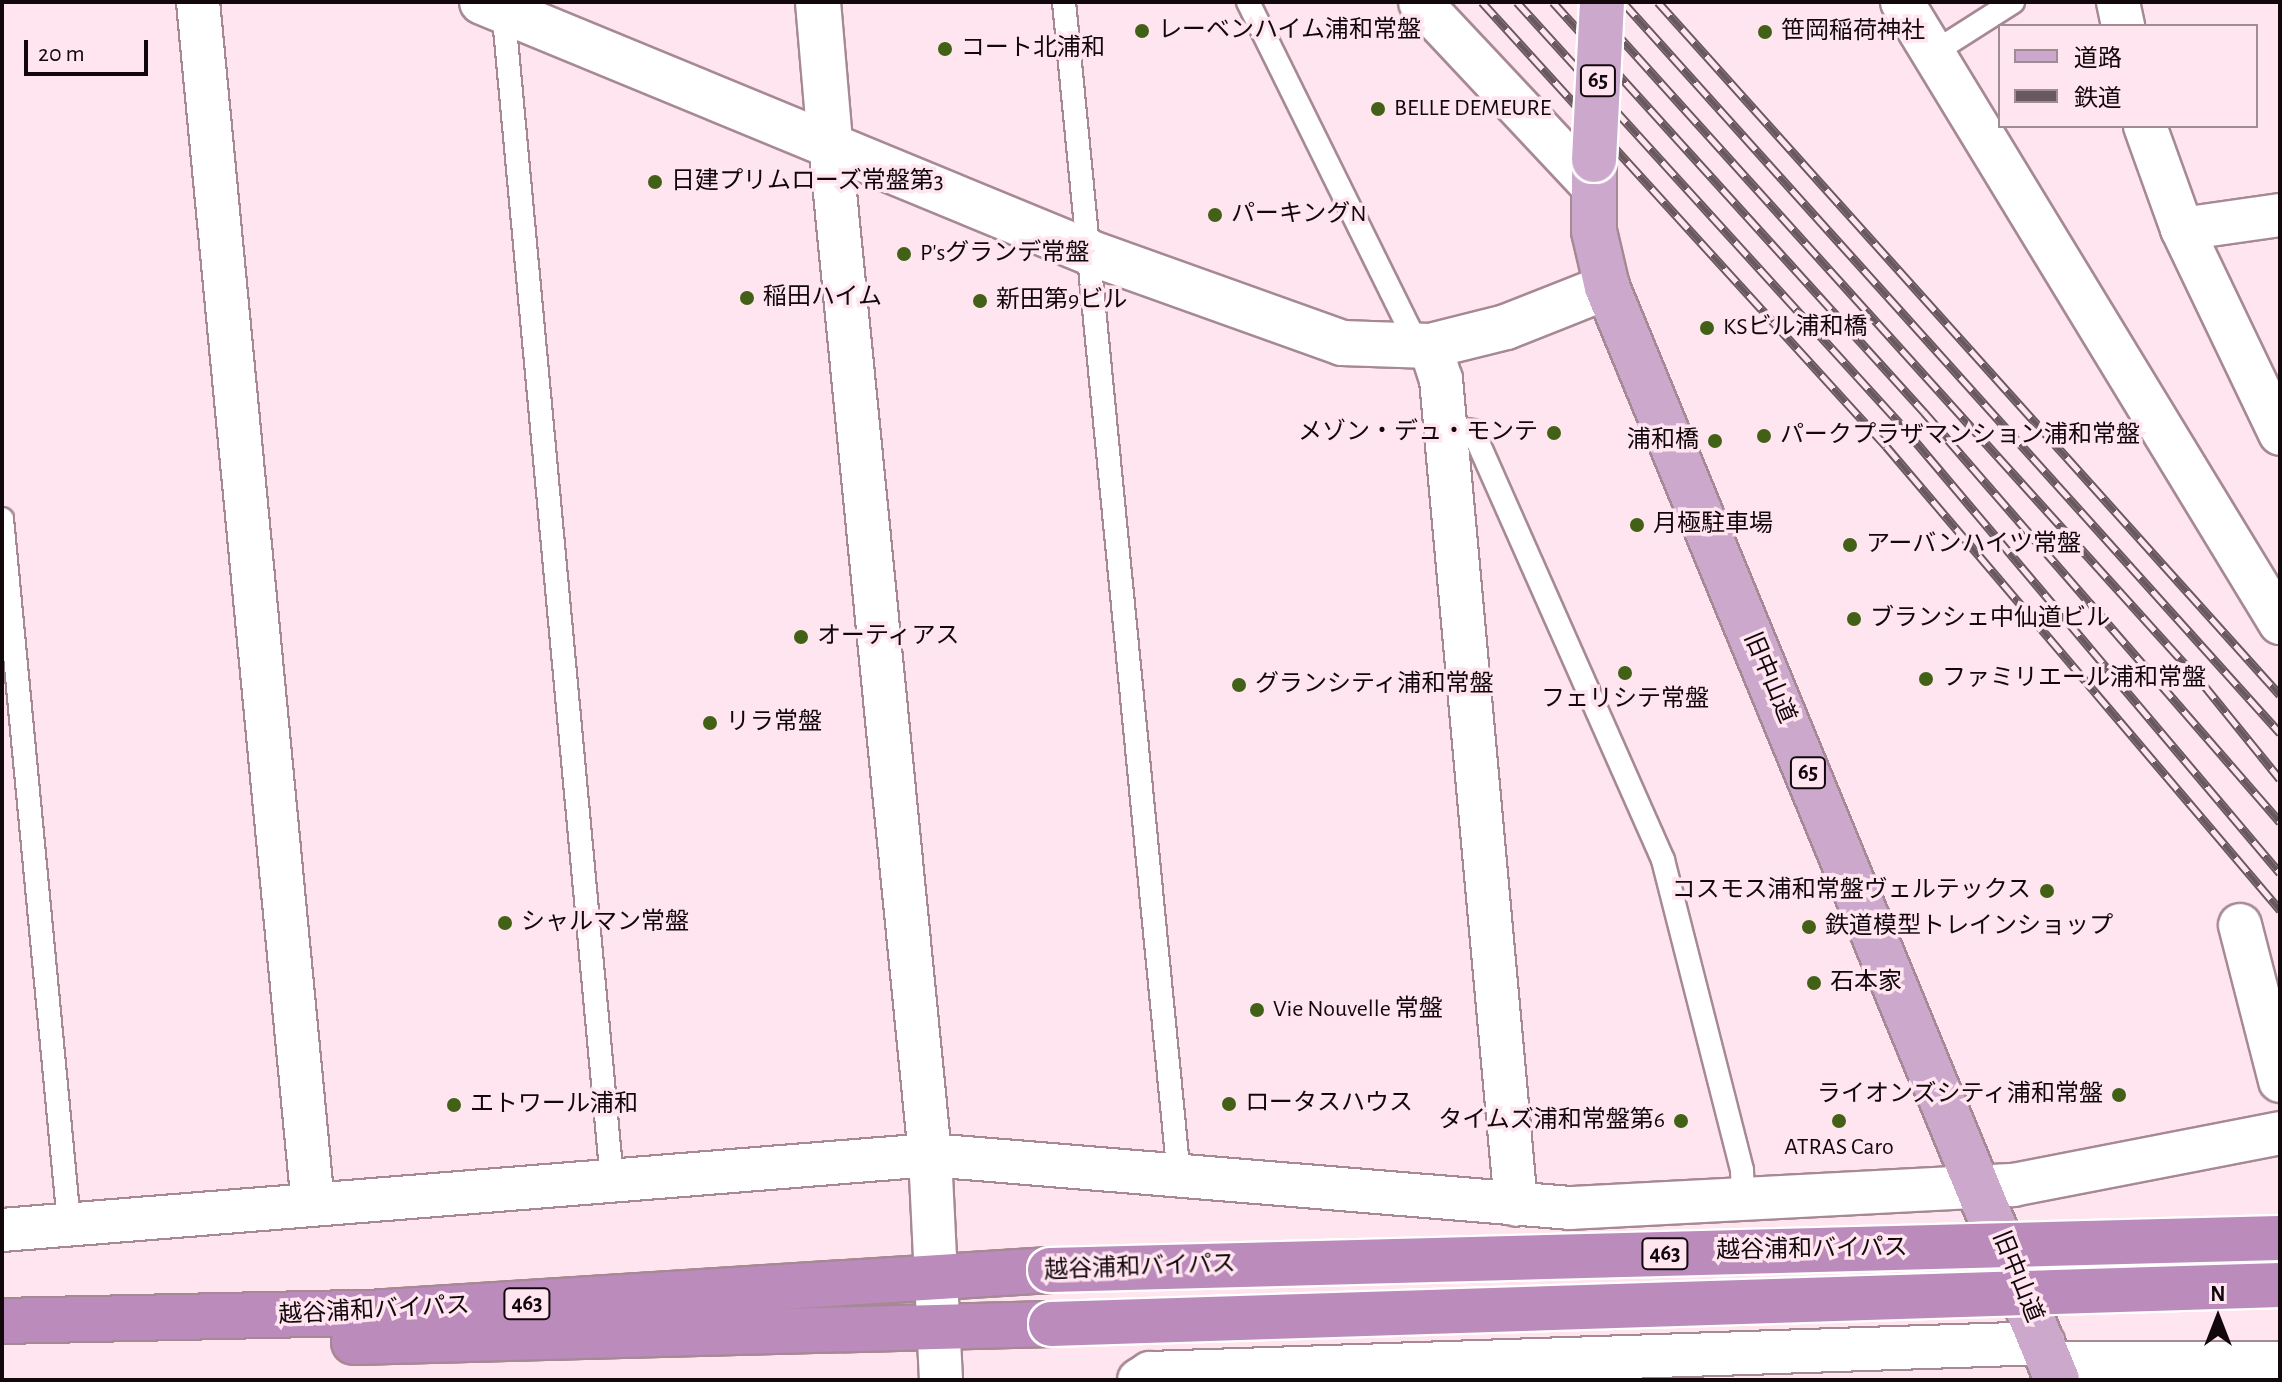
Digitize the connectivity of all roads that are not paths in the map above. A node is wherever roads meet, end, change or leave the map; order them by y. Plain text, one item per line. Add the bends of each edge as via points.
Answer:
1 (198, 2) edge
2 (818, 2) edge
3 (1064, 2) edge
4 (1248, 2) edge
5 (1420, 2) edge
6 (1602, 2) edge
7 (1902, 2) edge
8 (2013, 2) edge
9 (2118, 2) edge
10 (496, 5) edge
11 (2123, 24) edge
12 (1933, 53) junction
13 (2146, 128) edge
14 (830, 142) junction
15 (1593, 172) junction
16 (2280, 215) edge
17 (2182, 229) junction
18 (1091, 253) junction
19 (1607, 287) junction
20 (1424, 346) junction
21 (1444, 426) junction
22 (2280, 434) edge
23 (2, 519) edge
24 (2280, 623) edge
25 (2240, 925) dead end
26 (2280, 1081) edge
27 (2280, 1133) edge
28 (930, 1155) junction
29 (1179, 1176) junction
30 (612, 1180) junction
31 (1981, 1187) junction
32 (1743, 1201) junction
33 (313, 1205) junction
34 (1516, 1205) junction
35 (69, 1223) junction
36 (2, 1230) edge
37 (2280, 1238) edge
38 (940, 1279) junction
39 (2280, 1285) edge
40 (2, 1321) edge
41 (941, 1330) junction
42 (2, 1351) edge
43 (2050, 1362) edge
44 (2280, 1363) edge
45 (1801, 1366) edge
46 (1534, 1370) edge
47 (941, 1380) edge
48 (1139, 1380) edge

1 - 33 street
2 - 14 street
3 - 18 lane
4 - 20 lane
5 - 15 street
6 - 15 main road, 旧中山道 / 65, bridge
7 - 12 street
8 - 12 lane
9 - 11 street
10 - 14 street
10 - 30 lane
12 - 24 street
13 - 17 street
14 - 18 street
14 - 28 street
15 - 19 main road, 旧中山道 / 65
16 - 17 street
17 - 22 street
18 - 20 street via 1342,343
18 - 29 lane
19 - 20 street via 1506,327
19 - 31 main road, 旧中山道 / 65
20 - 21 street
21 - 32 lane via 1473,431 1663,860 1742,1170
21 - 34 street
23 - 35 lane
25 - 26 street
27 - 31 street
28 - 29 street
28 - 30 street
28 - 38 street
29 - 34 street
30 - 33 street
31 - 32 street
31 - 43 main road, 旧中山道 / 65
32 - 34 street
33 - 35 street
35 - 36 street
37 - 38 highway, 越谷浦和バイパス / 463, bridge via 1050,1270
38 - 40 highway, 越谷浦和バイパス / 463 via 386,1312
38 - 41 street
39 - 41 highway, 越谷浦和バイパス / 463, bridge
41 - 42 highway, 越谷浦和バイパス / 463
41 - 47 street
43 - 44 street
43 - 45 street
45 - 46 street
46 - 48 street via 1150,1373

